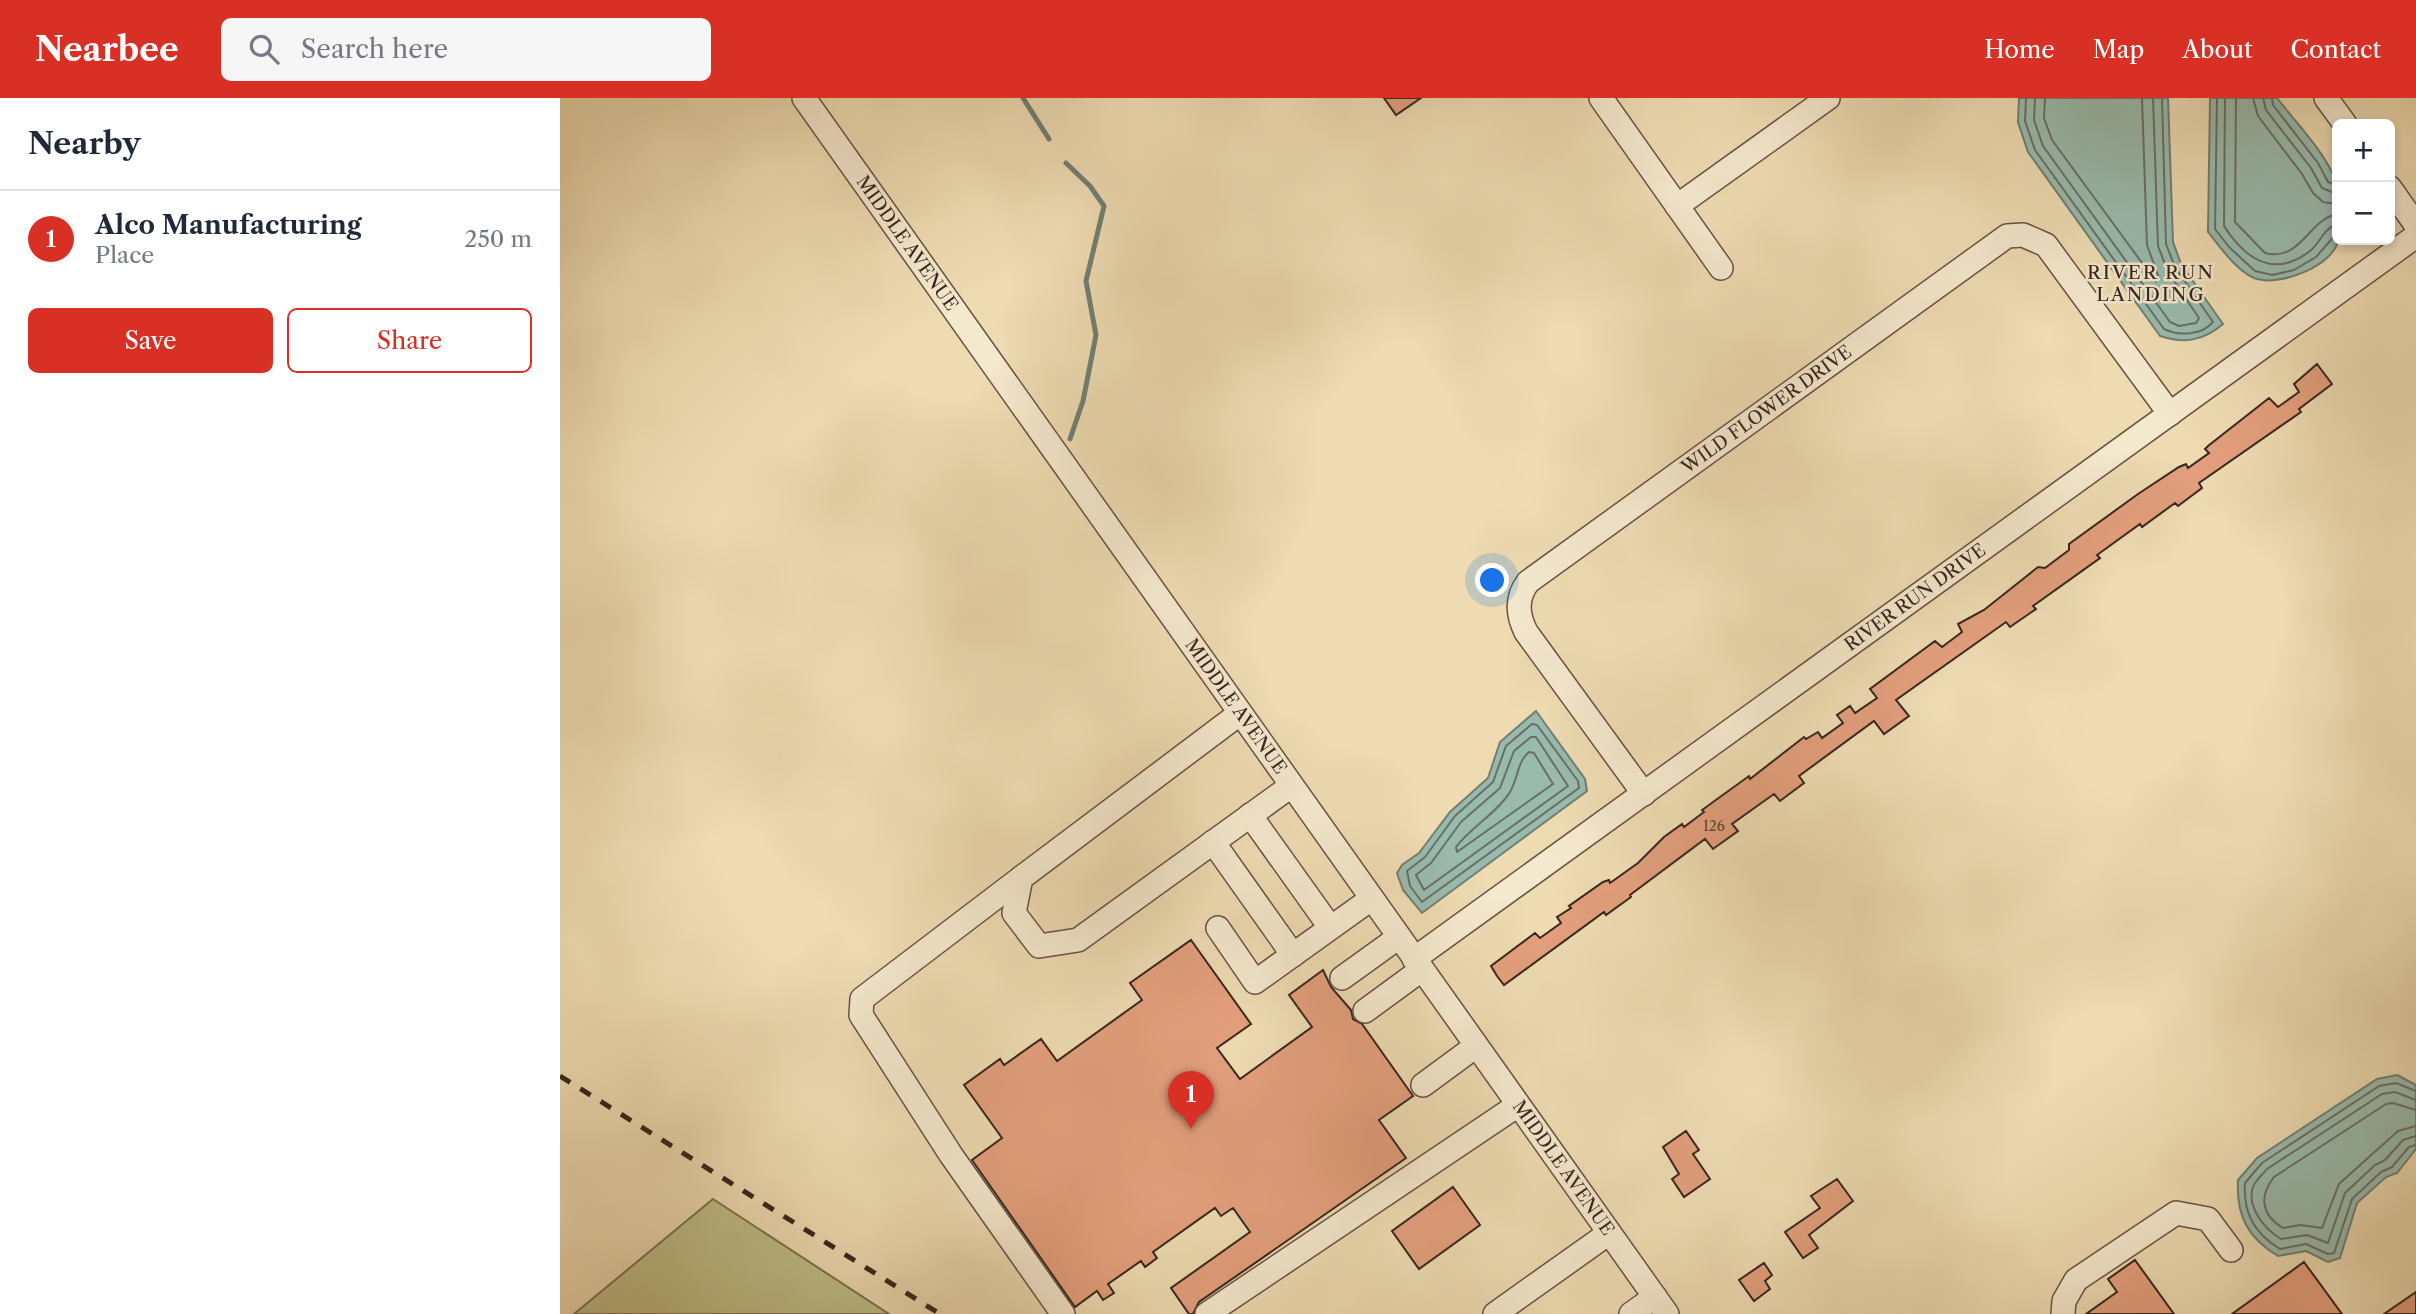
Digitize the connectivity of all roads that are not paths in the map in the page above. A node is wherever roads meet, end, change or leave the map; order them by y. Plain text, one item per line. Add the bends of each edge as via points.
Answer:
1 (804, 98) edge
2 (1601, 98) edge
3 (1828, 98) edge
4 (2326, 98) edge
5 (2341, 119) edge
6 (2395, 196) edge
7 (1678, 206) junction
8 (2414, 226) edge
9 (1721, 268) dead end
10 (2170, 414) junction
11 (1239, 714) junction
12 (1291, 786) junction
13 (1643, 794) junction
14 (1250, 815) junction
15 (1213, 842) junction
16 (1021, 878) junction
17 (1371, 899) junction
18 (1331, 927) junction
19 (1218, 928) dead end
20 (1399, 937) junction
21 (1293, 955) junction
22 (1418, 964) junction
23 (1342, 978) dead end
24 (1365, 1011) dead end
25 (1476, 1046) junction
26 (1423, 1085) dead end
27 (1518, 1105) junction
28 (1609, 1233) junction
29 (2231, 1250) dead end
30 (1661, 1306) edge
31 (1063, 1314) edge
32 (1207, 1314) edge
33 (1495, 1314) edge
34 (1631, 1314) edge
35 (2063, 1314) edge

1 - 11 street, MIDDLE AVENUE
2 - 7 street
3 - 7 street
4 - 5 street
6 - 8 street
7 - 9 street
8 - 10 street, RIVER RUN DRIVE
10 - 13 street, RIVER RUN DRIVE
10 - 13 street, WILD FLOWER DRIVE via 2046,245 2015,235 1996,244 1695,461 1528,582 1519,603 1526,632
11 - 12 street, MIDDLE AVENUE
11 - 16 street
12 - 14 street
12 - 17 street, MIDDLE AVENUE
13 - 22 street, RIVER RUN DRIVE
14 - 15 street
14 - 18 street
15 - 16 street via 1078,940 1039,946 1014,913
15 - 21 street
16 - 31 street via 862,999 861,1014 951,1155
17 - 18 street
17 - 20 street, MIDDLE AVENUE
18 - 21 street
19 - 21 street via 1255,982
20 - 22 street, MIDDLE AVENUE
20 - 23 street
22 - 24 street, RIVER RUN DRIVE
22 - 25 street, MIDDLE AVENUE
25 - 26 street
25 - 27 street, MIDDLE AVENUE
27 - 28 street, MIDDLE AVENUE
27 - 32 street
28 - 30 street, MIDDLE AVENUE
28 - 33 street
29 - 35 street via 2208,1219 2176,1213 2076,1280 2064,1301
30 - 34 street

